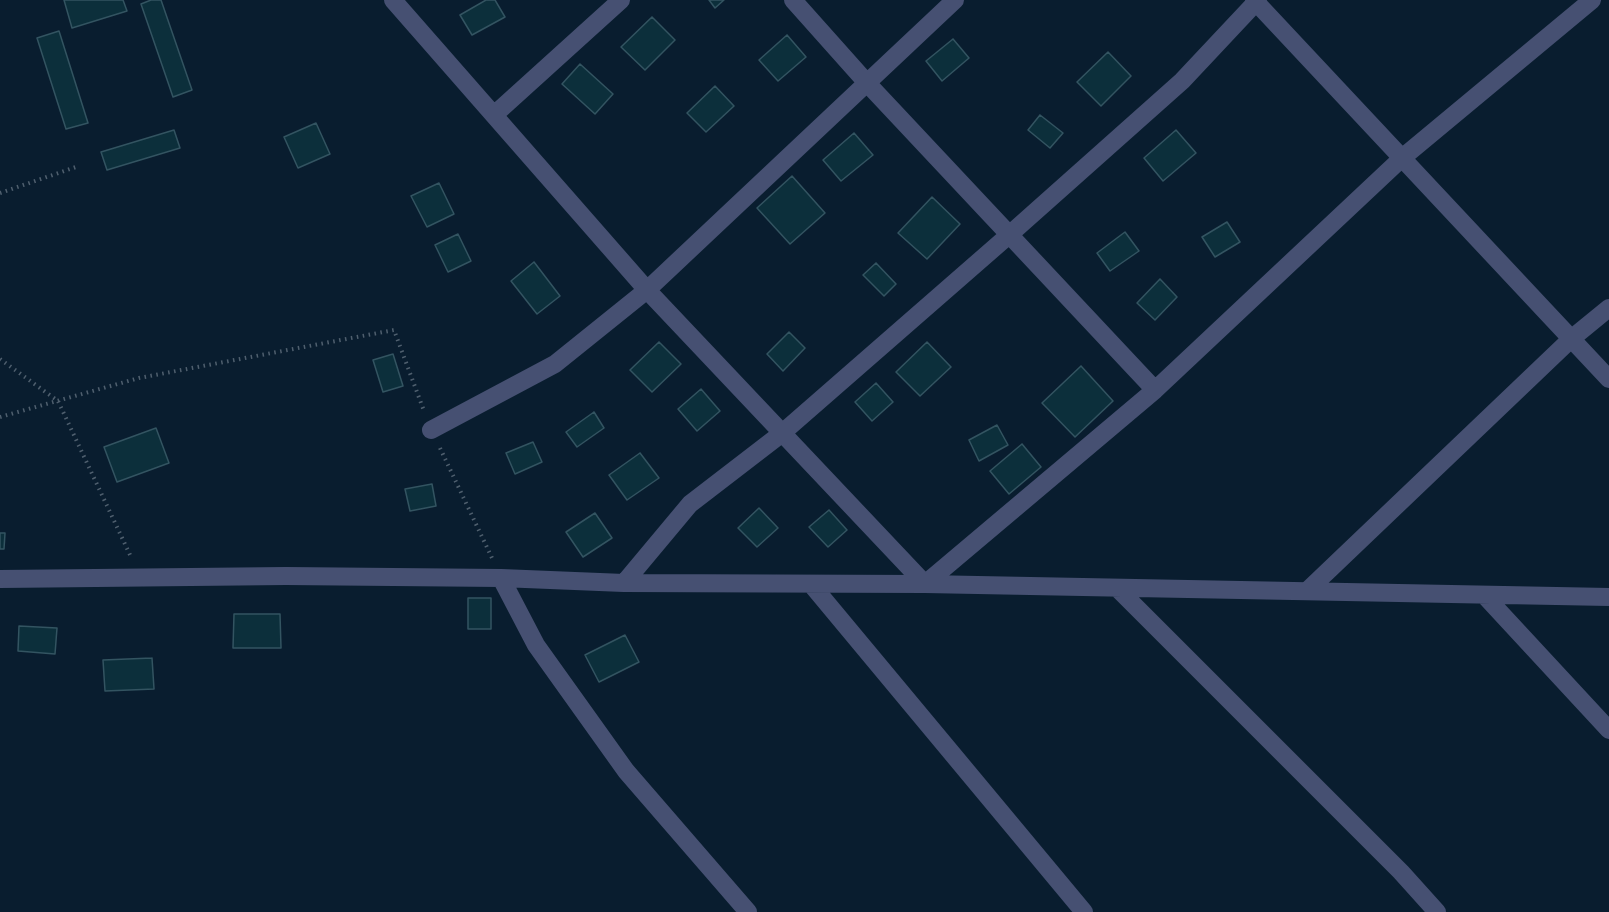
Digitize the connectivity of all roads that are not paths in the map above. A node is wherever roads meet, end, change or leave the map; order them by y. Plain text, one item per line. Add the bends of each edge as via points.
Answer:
1 (393, 0) edge
2 (621, 0) edge
3 (793, 0) edge
4 (956, 0) edge
5 (1592, 0) edge
6 (1256, 1) edge
7 (867, 83) junction
8 (494, 115) junction
9 (1402, 158) junction
10 (1010, 235) junction
11 (647, 290) junction
12 (1609, 308) edge
13 (1571, 339) junction
14 (1609, 379) edge
15 (1155, 390) junction
16 (431, 430) road end
17 (781, 434) junction
18 (501, 578) junction
19 (0, 579) edge
20 (624, 583) junction
21 (811, 584) junction
22 (925, 584) junction
23 (1117, 588) junction
24 (1307, 591) junction
25 (1484, 595) junction
26 (1609, 597) edge
27 (1609, 730) edge
28 (748, 912) edge
29 (1084, 912) edge
30 (1437, 912) edge

1 - 8 street
2 - 8 street
3 - 7 street
4 - 7 street
5 - 9 street
6 - 9 street
6 - 10 street via 1182,81
7 - 10 street
7 - 11 street
8 - 11 street
9 - 13 street
9 - 15 street
10 - 15 street
10 - 17 street
11 - 16 street via 555,364
11 - 17 street
12 - 13 street
13 - 14 street
13 - 24 street
15 - 22 street
17 - 20 street via 690,504
17 - 22 street
18 - 19 street
18 - 20 street
18 - 28 street via 536,645 626,771
20 - 21 street
21 - 22 street
21 - 29 street
22 - 23 street
23 - 24 street
23 - 30 street
24 - 25 street
25 - 26 street
25 - 27 street

